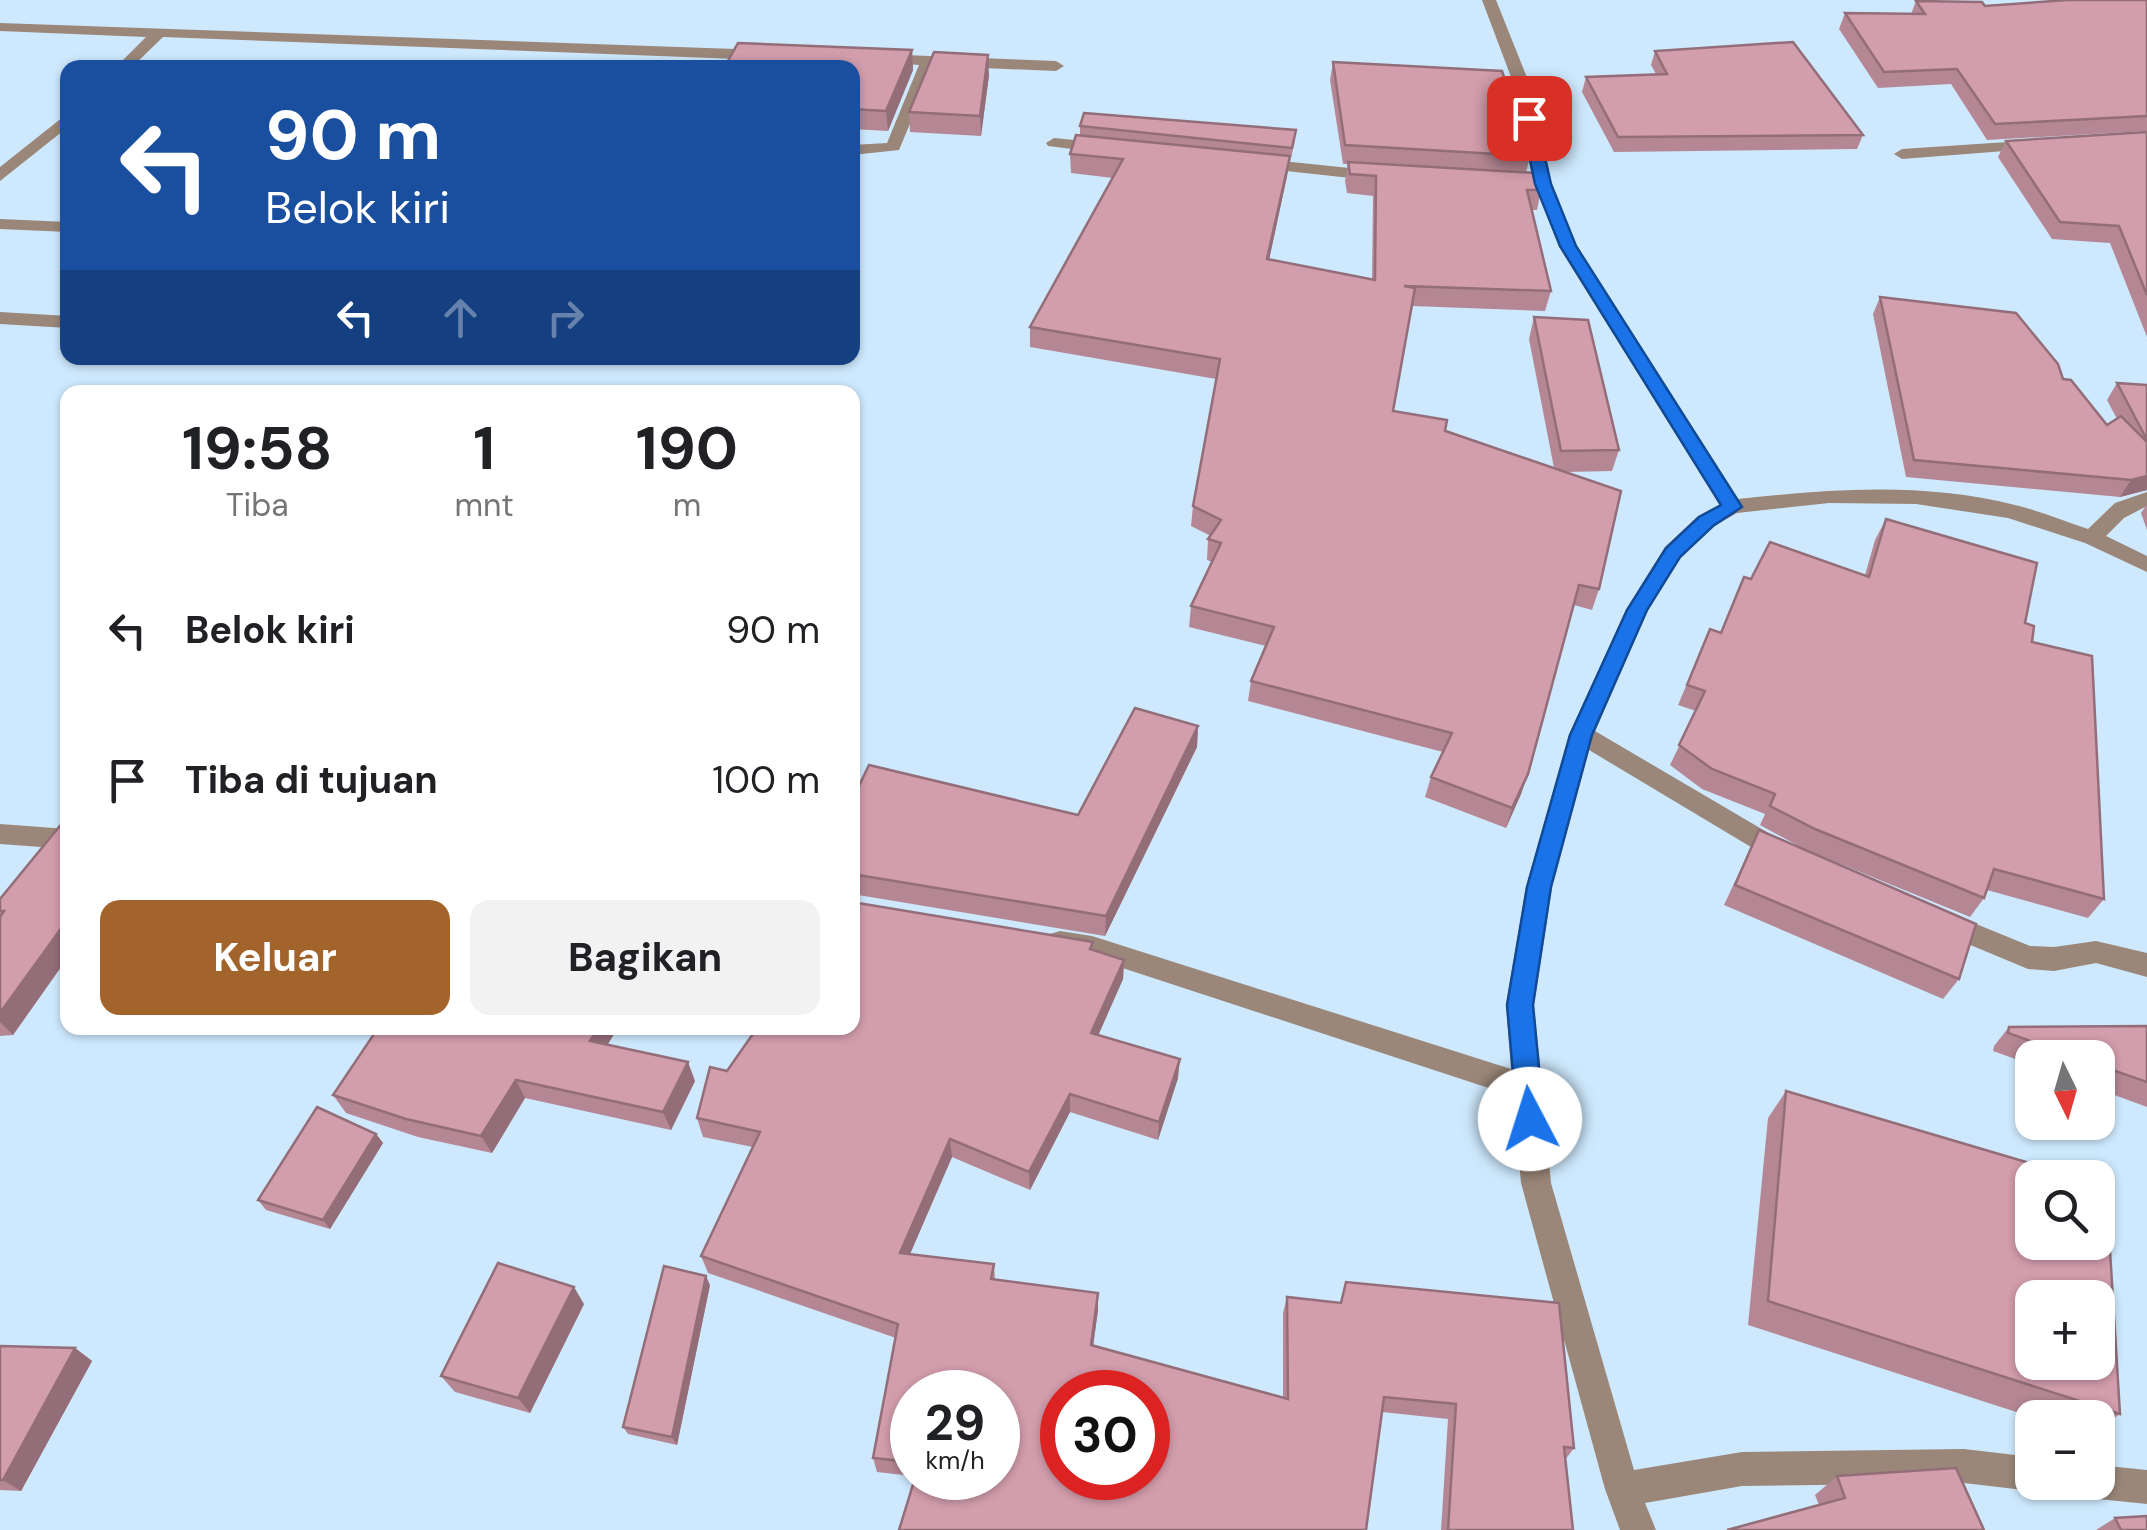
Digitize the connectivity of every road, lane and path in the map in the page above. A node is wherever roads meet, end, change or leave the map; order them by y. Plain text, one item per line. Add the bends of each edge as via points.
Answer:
1 (1490, 0) edge
2 (0, 27) edge
3 (162, 30) junction
4 (776, 56) edge
5 (852, 58) edge
6 (130, 60) edge
7 (929, 60) junction
8 (1056, 66) dead end
9 (60, 125) edge
10 (1054, 143) dead end
11 (2050, 144) edge
12 (860, 150) edge
13 (1130, 151) edge
14 (1902, 154) dead end
15 (1226, 160) edge
16 (0, 176) edge
17 (1398, 178) edge
18 (0, 224) edge
19 (60, 227) edge
20 (0, 318) edge
21 (60, 322) edge
22 (2147, 499) edge
23 (1732, 507) junction
24 (2093, 538) junction
25 (2147, 565) edge
26 (1591, 740) junction
27 (0, 834) edge
28 (60, 839) edge
29 (1811, 866) edge
30 (1920, 912) edge
31 (1035, 938) edge
32 (2147, 964) edge
33 (1528, 1087) junction
34 (2015, 1472) edge
35 (2115, 1484) edge
36 (1640, 1486) junction
37 (2147, 1488) edge
38 (1638, 1530) edge

1 - 23 street via 1522,85 1534,183
2 - 3 street
3 - 4 street
3 - 6 street
5 - 7 street
7 - 8 street
7 - 12 street via 893,148
9 - 16 street
10 - 13 street
11 - 14 street
15 - 17 street
18 - 19 street
20 - 21 street
22 - 24 street via 2107,520
23 - 24 street via 1829,496 1916,496 2011,511
23 - 26 street via 1673,552 1637,610
24 - 25 street
26 - 29 street via 1661,776 1717,819
26 - 33 street via 1539,887 1520,1005
27 - 28 street
30 - 32 street via 2028,957 2096,952
31 - 33 street via 1092,946
33 - 36 street via 1536,1184
34 - 36 street via 1964,1466 1742,1469
35 - 37 street
36 - 38 street

